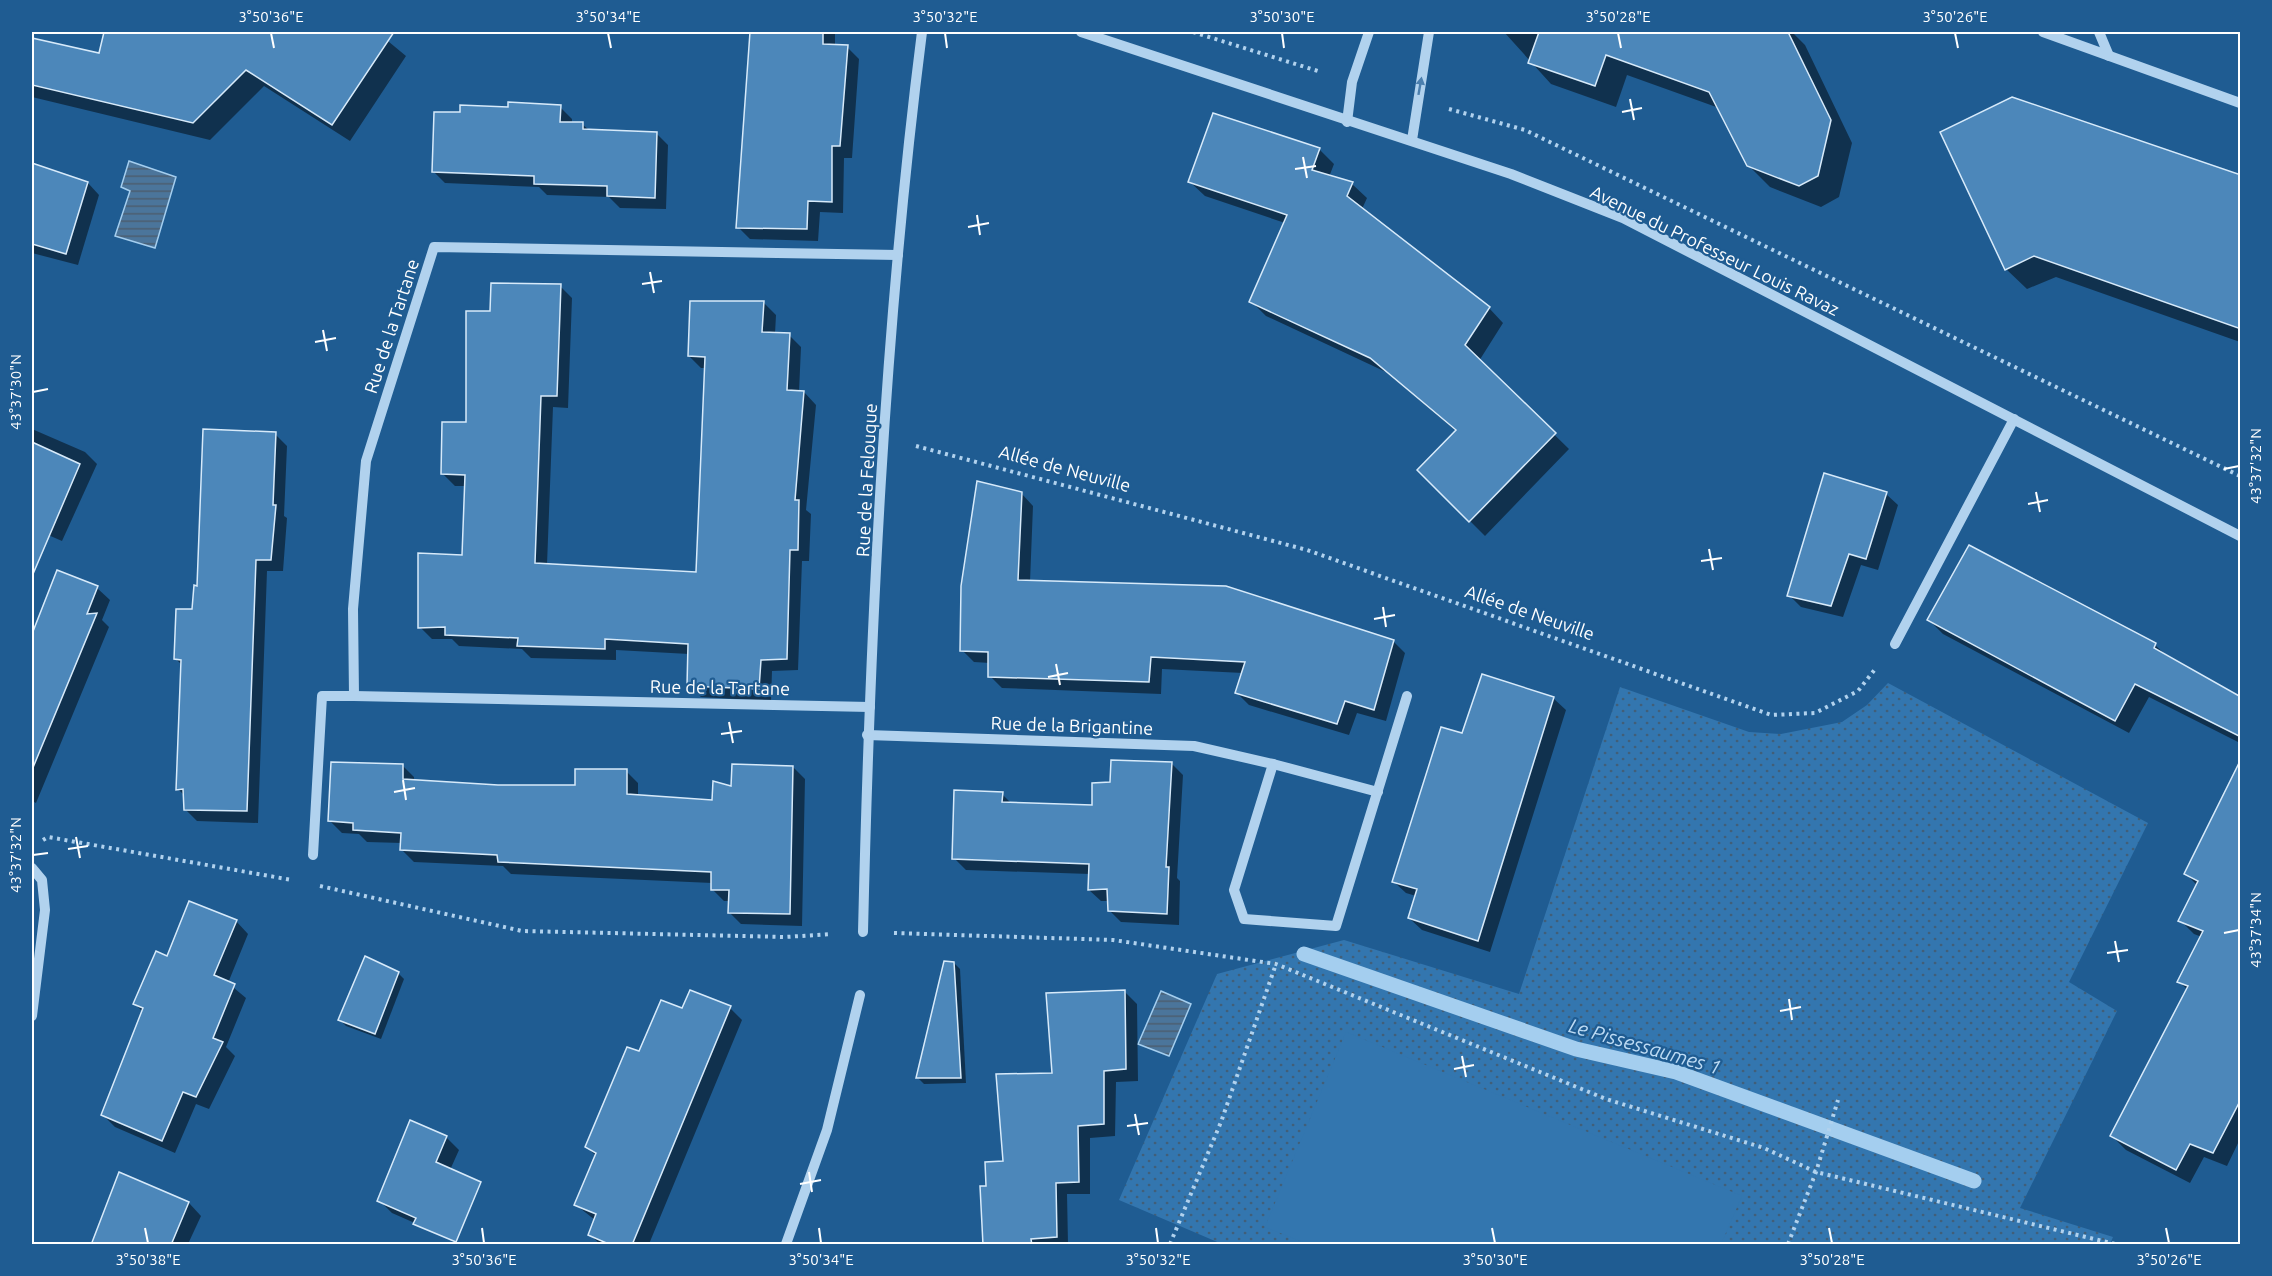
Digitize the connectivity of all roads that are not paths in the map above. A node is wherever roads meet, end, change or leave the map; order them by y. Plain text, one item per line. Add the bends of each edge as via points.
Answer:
1 (922, 32) edge
2 (1081, 32) edge
3 (1369, 32) edge
4 (1429, 32) edge
5 (2043, 32) edge
6 (2099, 32) edge
7 (2109, 56) junction
8 (2241, 103) edge
9 (1347, 122) junction
10 (1412, 140) junction
11 (898, 255) junction
12 (2014, 419) junction
13 (2241, 536) edge
14 (1895, 644) road end
15 (354, 696) junction
16 (1407, 696) dead end
17 (870, 707) junction
18 (867, 735) junction
19 (1273, 764) junction
20 (1378, 792) junction
21 (313, 855) dead end
22 (32, 868) edge
23 (863, 932) road end
24 (860, 995) dead end
25 (32, 1016) edge
26 (786, 1245) edge

1 - 11 street, Rue de la Felouque
2 - 9 street, Avenue du Professeur Louis Ravaz via 1286,98
3 - 9 street via 1352,81
10 -> 4 street
5 - 7 street
6 - 7 street
7 - 8 street
9 - 10 street, Avenue du Professeur Louis Ravaz
10 - 12 street, Avenue du Professeur Louis Ravaz via 1623,218
11 - 15 street, Rue de la Tartane via 434,247 366,461 354,609
11 - 17 street, Rue de la Felouque
12 - 13 street, Avenue du Professeur Louis Ravaz
12 - 14 street
15 - 17 street, Rue de la Tartane
15 - 21 street, Rue de la Tartane via 322,696
16 - 20 street
17 - 18 street, Rue de la Felouque
18 - 19 street, Rue de la Brigantine via 1194,746
18 - 23 street, Rue de la Felouque
19 - 20 street, Rue de la Brigantine
19 - 20 street via 1234,890 1244,918 1336,926
22 - 25 street via 42,880 45,910
24 - 26 street via 827,1130

